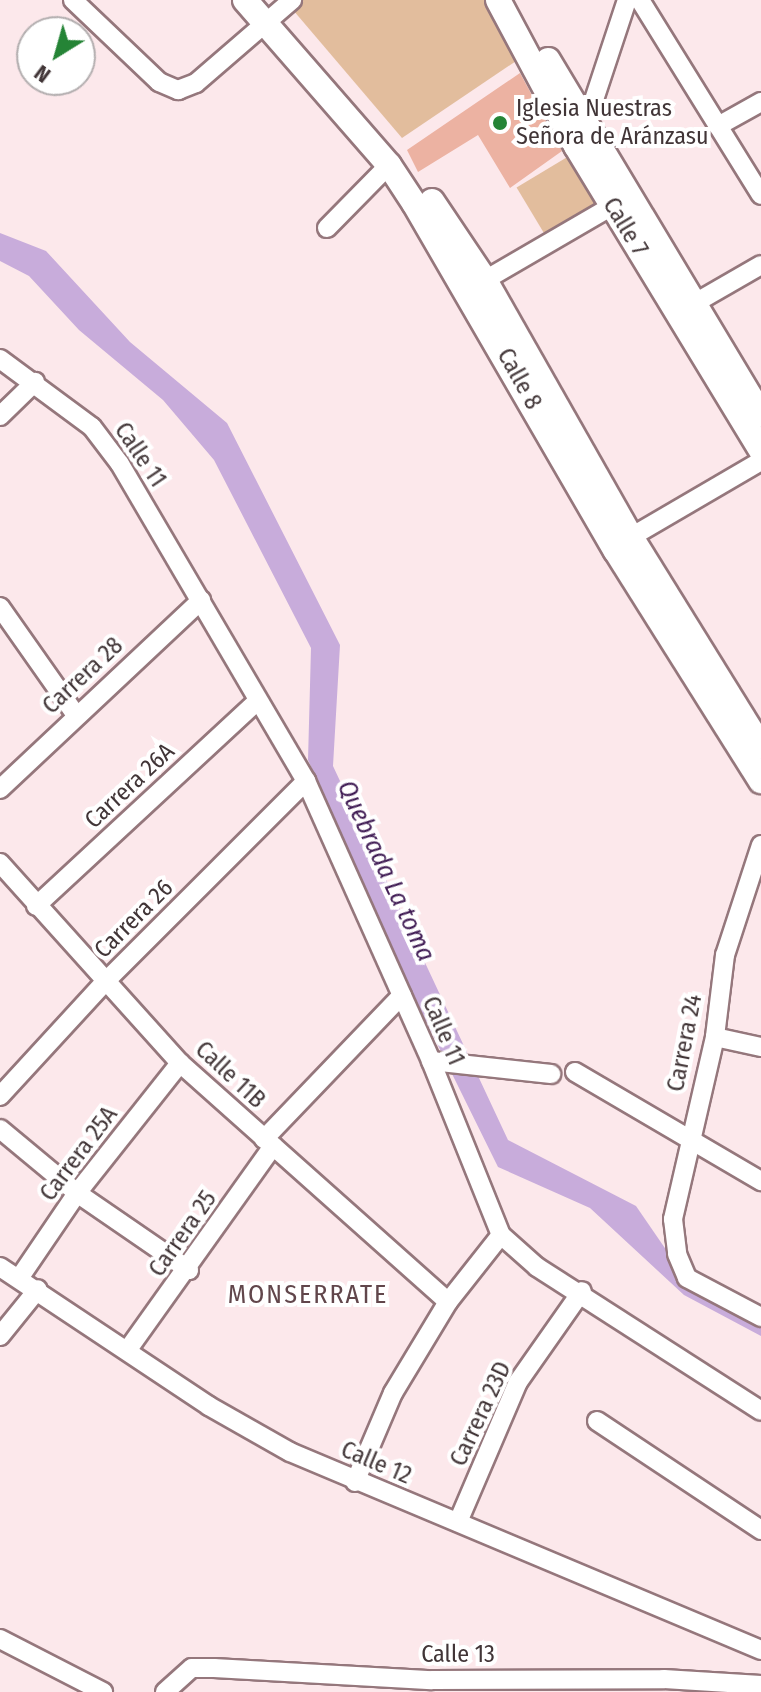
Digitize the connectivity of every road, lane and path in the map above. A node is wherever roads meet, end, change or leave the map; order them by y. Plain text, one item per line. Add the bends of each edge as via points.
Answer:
1 (73, 0) edge
2 (245, 0) edge
3 (498, 0) edge
4 (515, 0) edge
5 (627, 0) edge
6 (640, 0) edge
7 (278, 9) edge
8 (761, 102) edge
9 (718, 126) junction
10 (581, 136) junction
11 (389, 165) junction
12 (761, 195) edge
13 (620, 202) junction
14 (327, 228) dead end
15 (761, 265) edge
16 (485, 280) junction
17 (695, 303) junction
18 (0, 359) edge
19 (35, 382) junction
20 (761, 415) edge
21 (0, 416) edge
22 (761, 450) edge
23 (761, 461) edge
24 (631, 537) junction
25 (201, 600) junction
26 (0, 607) edge
27 (257, 701) junction
28 (76, 715) junction
29 (761, 747) edge
30 (306, 781) junction
31 (761, 781) edge
32 (0, 789) edge
33 (761, 845) edge
34 (0, 863) edge
35 (36, 906) junction
36 (104, 983) junction
37 (402, 995) junction
38 (715, 1037) junction
39 (761, 1047) edge
40 (431, 1061) junction
41 (180, 1063) junction
42 (575, 1072) dead end
43 (551, 1074) dead end
44 (0, 1096) edge
45 (0, 1129) edge
46 (689, 1138) junction
47 (269, 1142) junction
48 (761, 1181) edge
49 (77, 1193) junction
50 (501, 1235) junction
51 (0, 1267) edge
52 (189, 1270) junction
53 (20, 1277) junction
54 (38, 1289) junction
55 (582, 1291) junction
56 (448, 1302) junction
57 (761, 1317) edge
58 (0, 1336) edge
59 (129, 1348) junction
60 (761, 1411) edge
61 (597, 1421) dead end
62 (355, 1482) junction
63 (458, 1522) junction
64 (761, 1530) edge
65 (0, 1639) edge
66 (761, 1650) edge
67 (663, 1685) edge
68 (761, 1685) edge
69 (103, 1692) edge
70 (165, 1692) edge

1 - 7 street via 159,82 178,90 196,83
2 - 7 main road, Calle 8
3 - 10 main road, Calle 7
4 - 10 main road, Calle 7
5 - 10 street
6 - 9 street
7 - 11 main road, Calle 8
7 - 16 main road, Calle 8 via 396,152
8 - 9 street
9 - 12 street
10 - 13 main road, Calle 7
11 - 14 street
11 - 31 main road, Calle 8 via 468,289 616,551
13 - 16 street
13 - 17 main road, Calle 7
13 - 22 main road, Calle 7
15 - 17 street
16 - 24 main road, Calle 8
17 - 20 main road, Calle 7
18 - 19 street, Calle 11
19 - 21 street
19 - 25 street, Calle 11 via 92,427
23 - 24 street
24 - 29 main road, Calle 8
25 - 27 street, Calle 11
25 - 28 street, Carrera 28
26 - 28 street
27 - 30 street, Calle 11
27 - 35 street, Carrera 26A
28 - 32 street, Carrera 28
30 - 36 street, Carrera 26
30 - 37 street, Calle 11
33 - 38 street, Carrera 24 via 725,955
34 - 35 street, Calle 11B
35 - 36 street, Calle 11B
36 - 41 street, Calle 11B
36 - 44 street, Carrera 26
37 - 40 street, Calle 11
37 - 47 street, Carrera 25
38 - 39 street
38 - 46 street, Carrera 24
40 - 43 street
40 - 50 street, Calle 11
41 - 47 street, Calle 11B
41 - 49 street, Carrera 25A
42 - 46 street
45 - 49 street
46 - 48 street
46 - 57 street, Carrera 24 via 673,1219 681,1269 697,1286
47 - 52 street, Carrera 25
47 - 56 street, Calle 11B
49 - 52 street
49 - 53 street, Carrera 25A
50 - 55 street, Calle 11 via 537,1267
50 - 56 street
51 - 53 street, Calle 12
52 - 59 street, Carrera 25
53 - 54 street, Calle 12
54 - 58 street
54 - 59 street, Calle 12
55 - 60 street, Calle 11
55 - 63 street, Carrera 23D via 518,1382
56 - 62 street via 393,1393
59 - 62 street, Calle 12 via 209,1406
61 - 64 street
62 - 63 street, Calle 12
63 - 66 street, Calle 12
65 - 69 street
67 - 68 street, Calle 13
67 - 70 street, Calle 13 via 203,1668 181,1674

